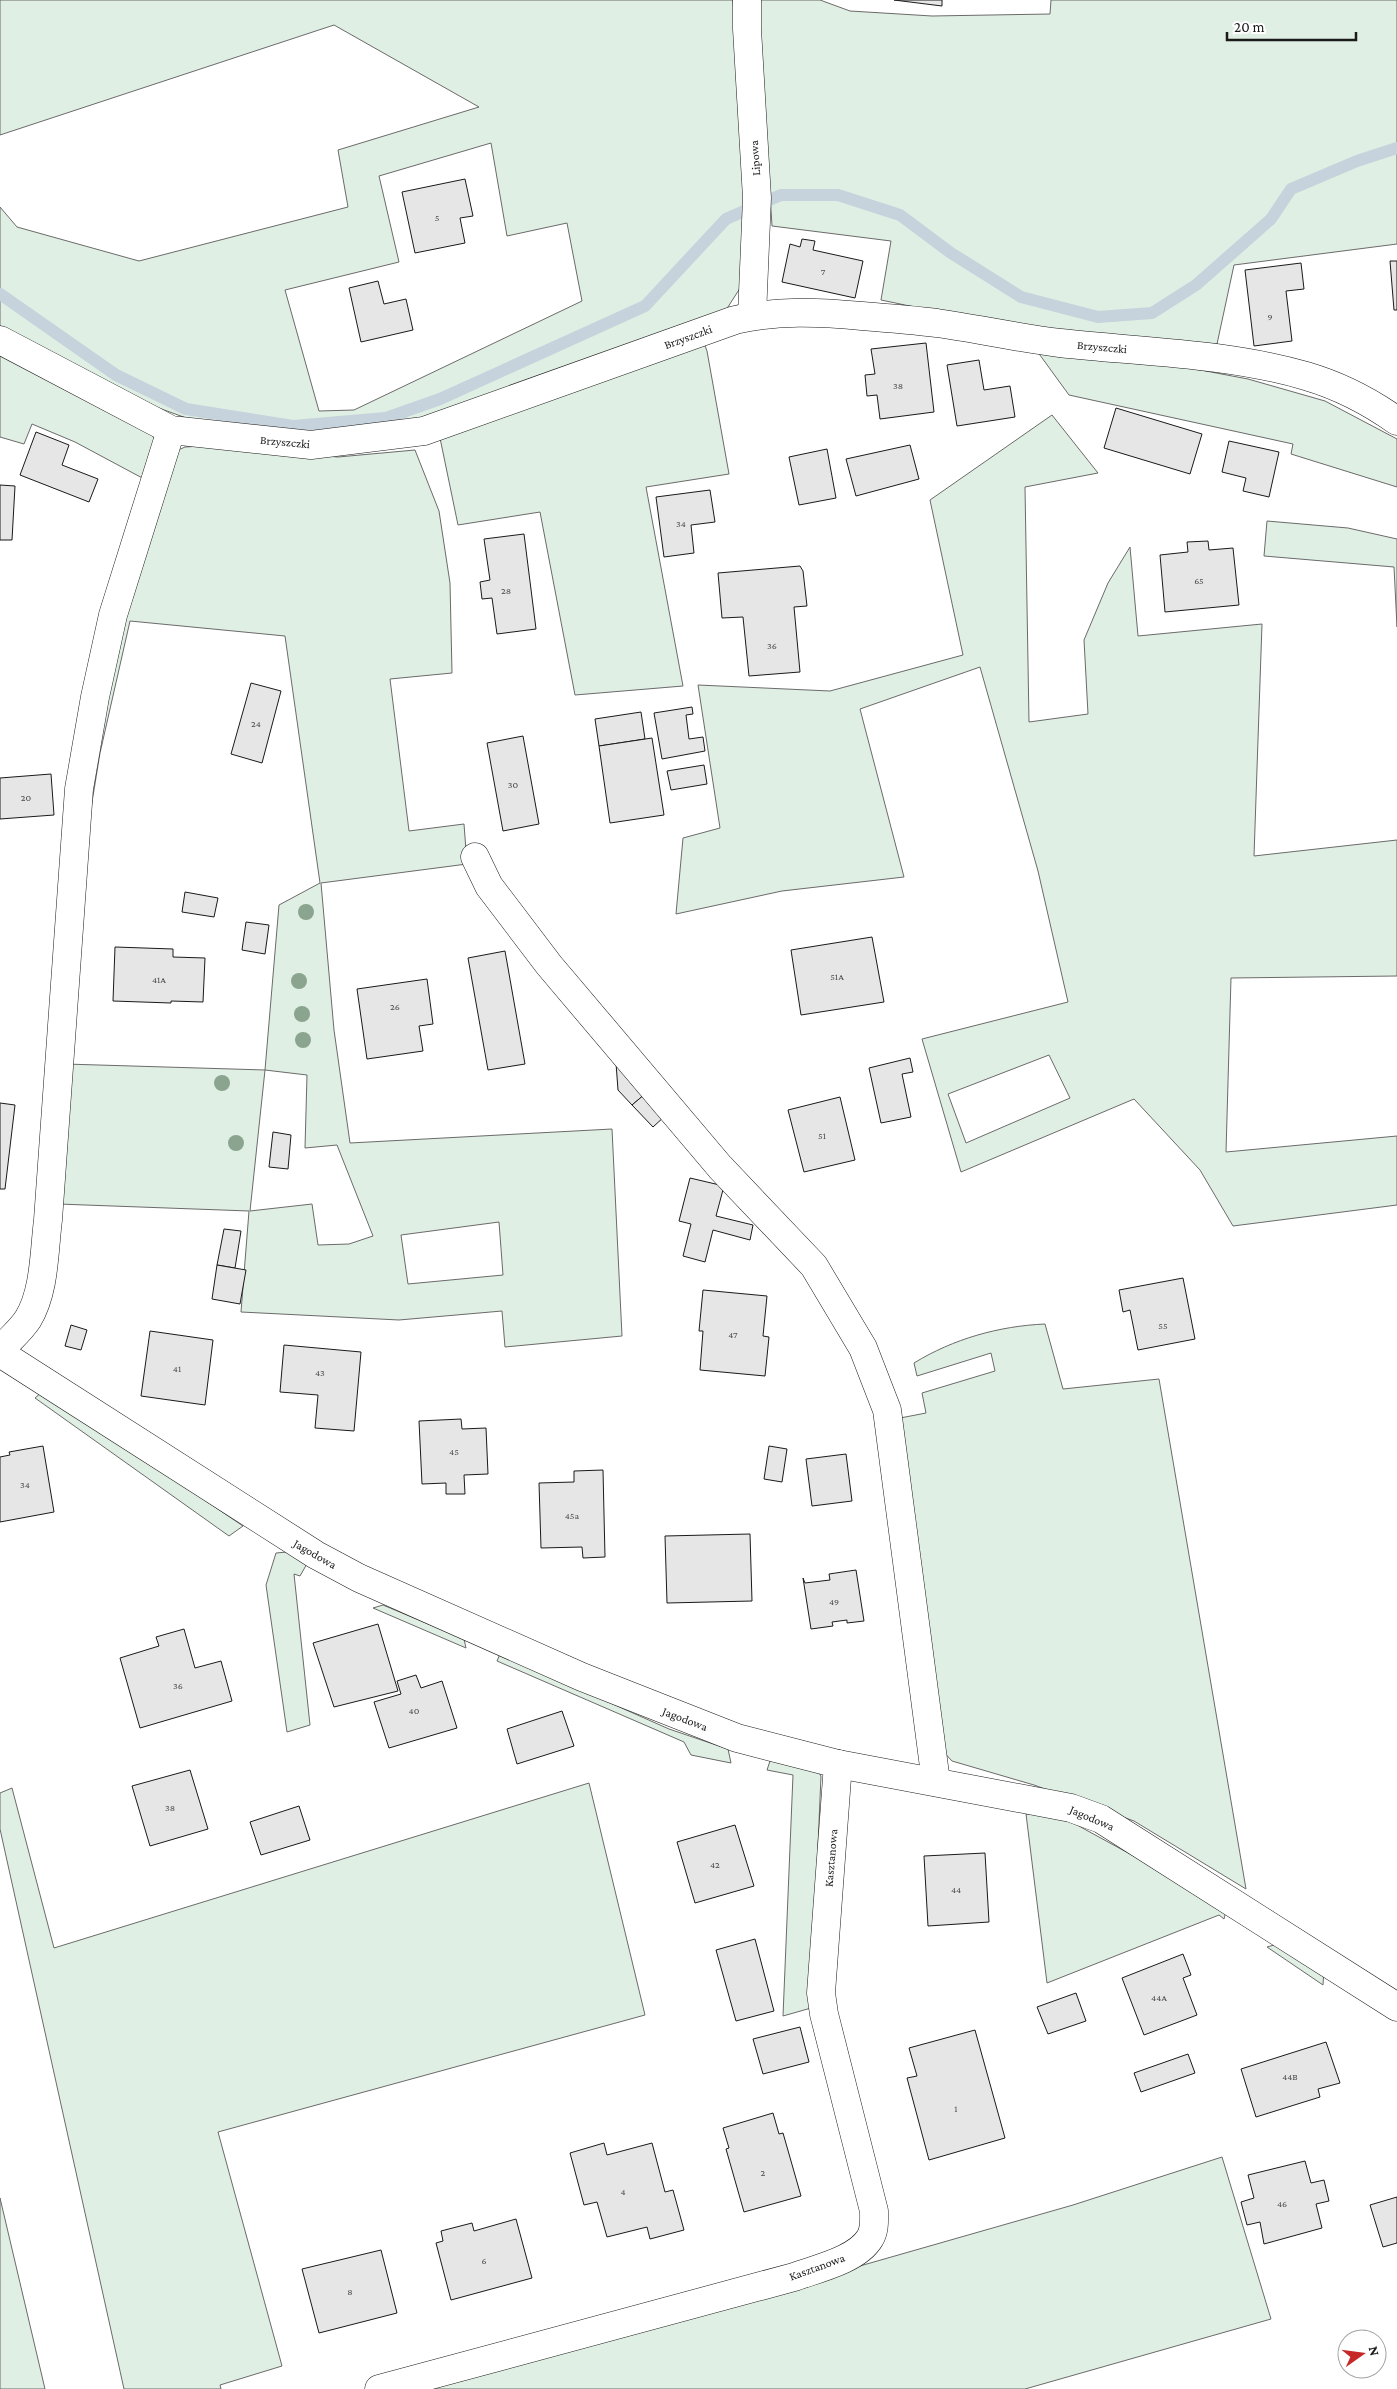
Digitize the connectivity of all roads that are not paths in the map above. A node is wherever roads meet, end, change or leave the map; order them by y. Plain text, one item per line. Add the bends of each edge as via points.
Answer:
1 (747, 0) edge
2 (752, 316) junction
3 (0, 340) edge
4 (1397, 421) edge
5 (171, 430) junction
6 (475, 857) dead end
7 (0, 1351) edge
8 (838, 1764) junction
9 (936, 1782) junction
10 (1397, 2007) edge
11 (379, 2389) edge

1 - 2 street, Lipowa via 757,198
2 - 4 street, Brzyszczki via 790,312 936,323 1059,343 1220,358 1305,376 1340,388
2 - 5 street, Brzyszczki via 424,431 311,445
3 - 5 street, Brzyszczki
5 - 7 street via 113,615 79,789 48,1220 41,1277 28,1319
6 - 9 street via 489,886 550,965 720,1167 814,1266 863,1348 888,1410
7 - 8 street, Jagodowa via 316,1556 359,1578 651,1706 737,1738
8 - 9 street, Jagodowa
8 - 11 street, Kasztanowa via 821,1993 874,2211 870,2238 847,2257 794,2277
9 - 10 street, Jagodowa via 1071,1808 1101,1820

